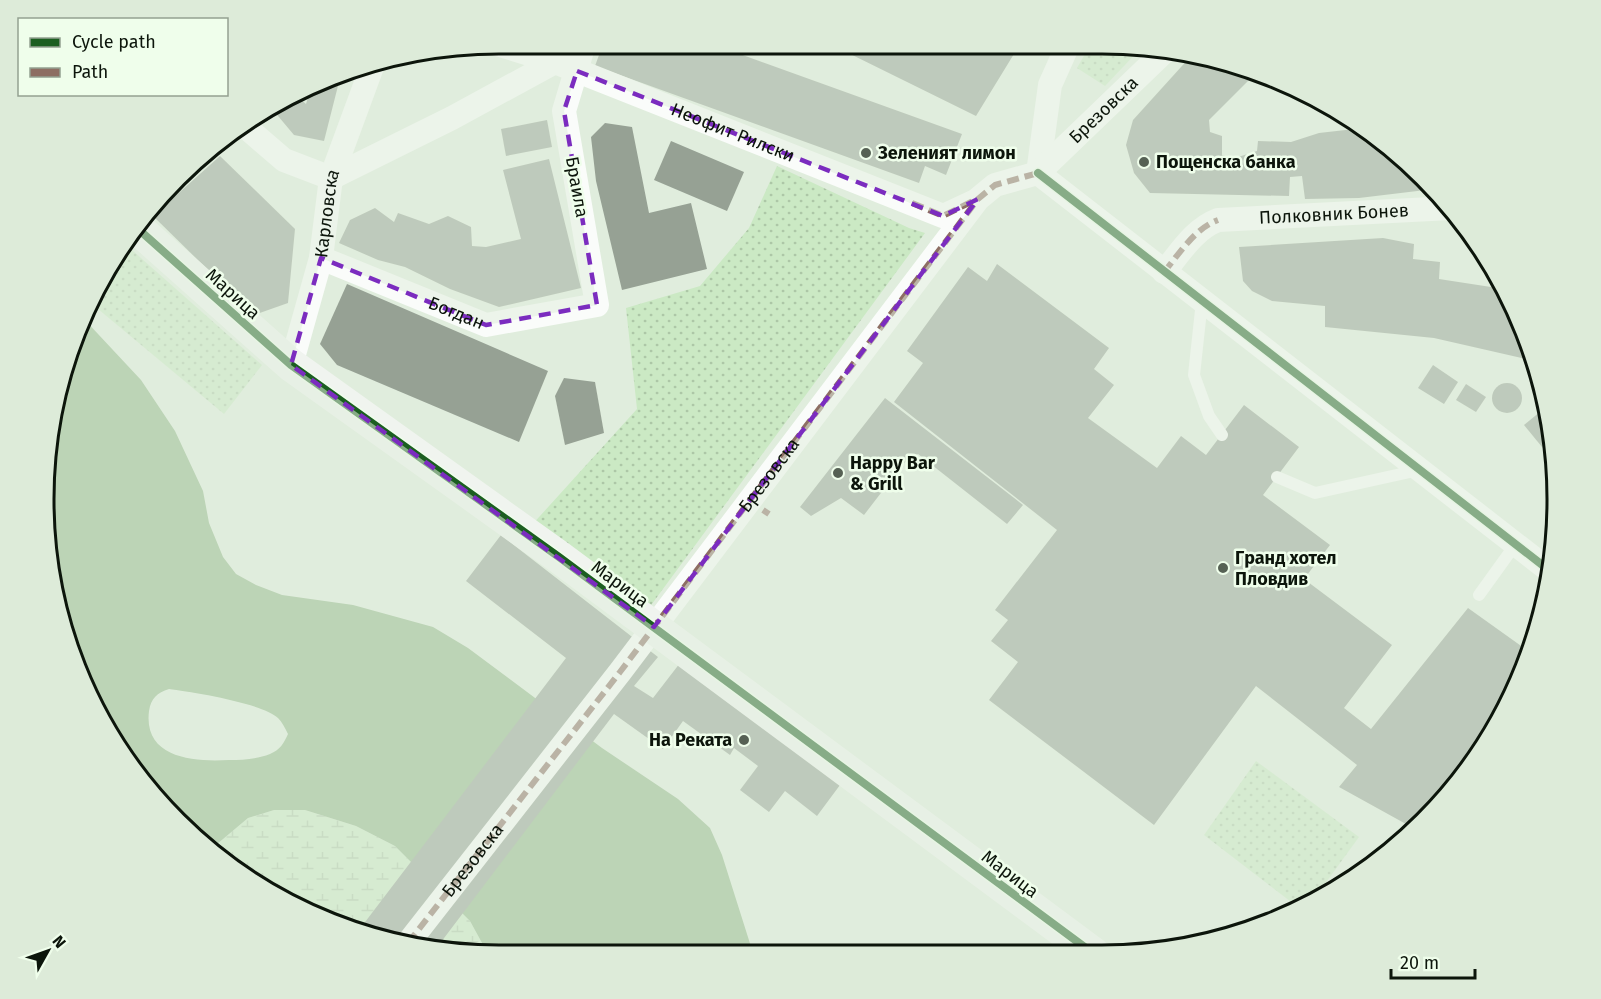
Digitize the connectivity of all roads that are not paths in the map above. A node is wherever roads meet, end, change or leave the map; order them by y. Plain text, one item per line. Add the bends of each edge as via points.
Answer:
1 (529, 54) edge
2 (581, 54) edge
3 (1064, 54) edge
4 (1158, 58) edge
5 (555, 62) junction
6 (577, 71) junction
7 (369, 74) edge
8 (250, 131) edge
9 (1038, 173) junction
10 (331, 178) junction
11 (978, 199) junction
12 (1438, 209) edge
13 (143, 233) edge
14 (321, 258) junction
15 (1164, 272) junction
16 (1202, 302) junction
17 (597, 305) joint
18 (291, 365) junction
19 (1222, 435) dead end
20 (1419, 470) junction
21 (1277, 477) dead end
22 (1515, 545) junction
23 (1542, 565) edge
24 (1479, 595) dead end
25 (413, 936) edge
26 (1082, 945) edge

1 - 5 street, Неофит Рилски
2 - 6 street, Браила
3 - 9 street via 1050,85
4 - 9 street, Брезовска
5 - 6 street, Неофит Рилски
5 - 10 street
6 - 11 street, Неофит Рилски via 943,216
6 - 17 street, Браила via 564,111
7 - 10 street, Карловска
8 - 10 street via 284,160
9 - 11 street, Брезовска via 995,185
9 - 15 street
10 - 14 street, Карловска
11 - 25 street, Брезовска via 620,672
12 - 15 street, Полковник Бонев via 1218,220 1195,234
13 - 18 street, Марица
14 - 17 street, Богдан via 486,325
14 - 18 street, Карловска
15 - 16 street
16 - 19 lane via 1194,375 1209,416
16 - 20 street
18 - 26 street, Марица via 577,570
20 - 21 lane via 1315,493
20 - 22 street
22 - 23 street
22 - 24 lane

